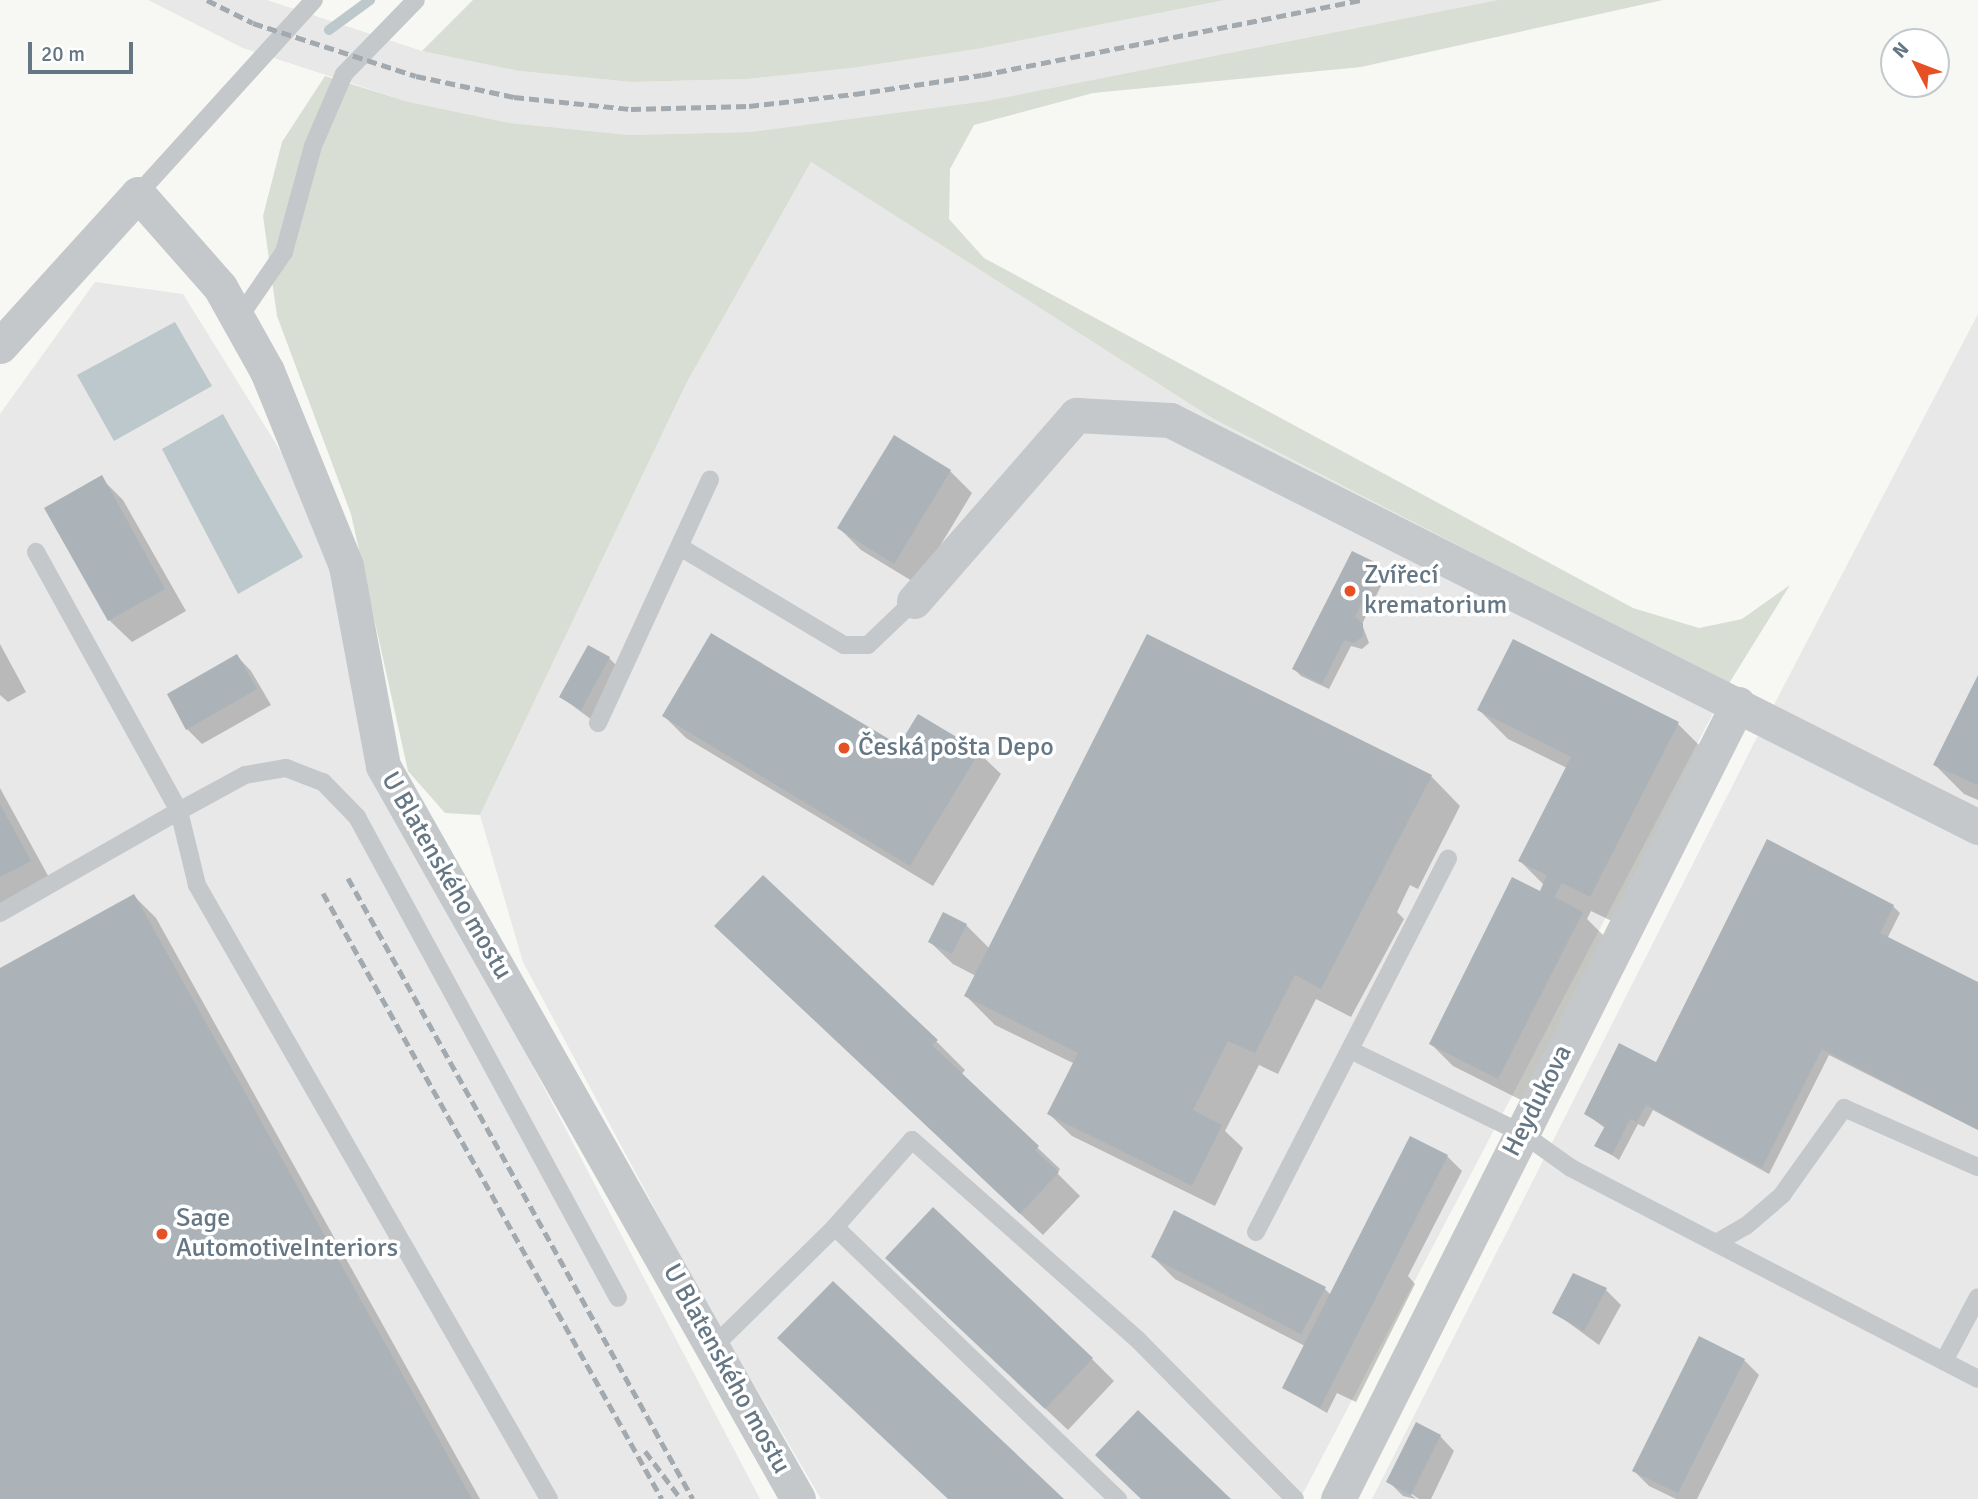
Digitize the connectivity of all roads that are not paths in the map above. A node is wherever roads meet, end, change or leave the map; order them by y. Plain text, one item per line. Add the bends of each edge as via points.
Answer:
1 (314, 0) edge
2 (416, 0) edge
3 (138, 194) junction
4 (238, 319) junction
5 (0, 346) edge
6 (710, 480) dead end
7 (680, 547) junction
8 (36, 552) dead end
9 (914, 601) joint
10 (1738, 704) junction
11 (598, 723) dead end
12 (178, 811) junction
13 (1978, 827) edge
14 (1448, 859) dead end
15 (0, 913) edge
16 (1350, 1050) junction
17 (1522, 1133) junction
18 (1978, 1167) edge
19 (835, 1227) junction
20 (1256, 1232) dead end
21 (1716, 1243) junction
22 (1978, 1297) edge
23 (618, 1298) dead end
24 (714, 1346) junction
25 (1944, 1361) junction
26 (1978, 1378) edge
27 (549, 1499) edge
28 (798, 1499) edge
29 (1118, 1499) edge
30 (1295, 1499) edge
31 (1338, 1499) edge

1 - 3 lane
2 - 4 lane via 344,74 313,146 284,252
3 - 4 street, U Blatenského mostu via 220,287
3 - 5 street
4 - 24 street, U Blatenského mostu via 267,371 346,566 383,766
6 - 7 lane
7 - 9 lane via 844,645 868,645
7 - 11 lane
8 - 12 lane
9 - 10 street via 1076,415 1170,420
10 - 13 street
10 - 17 street, Heydukova
12 - 15 lane
12 - 23 lane via 245,775 286,768 324,782 357,817
12 - 27 lane via 197,885
14 - 16 lane
16 - 17 lane
16 - 20 lane
17 - 21 lane via 1571,1168
17 - 31 street, Heydukova
18 - 21 lane via 1844,1108 1782,1195 1746,1226
19 - 24 lane
19 - 29 lane
19 - 30 lane via 912,1140 1139,1341
21 - 25 lane
22 - 25 lane
24 - 28 street, U Blatenského mostu
25 - 26 lane

